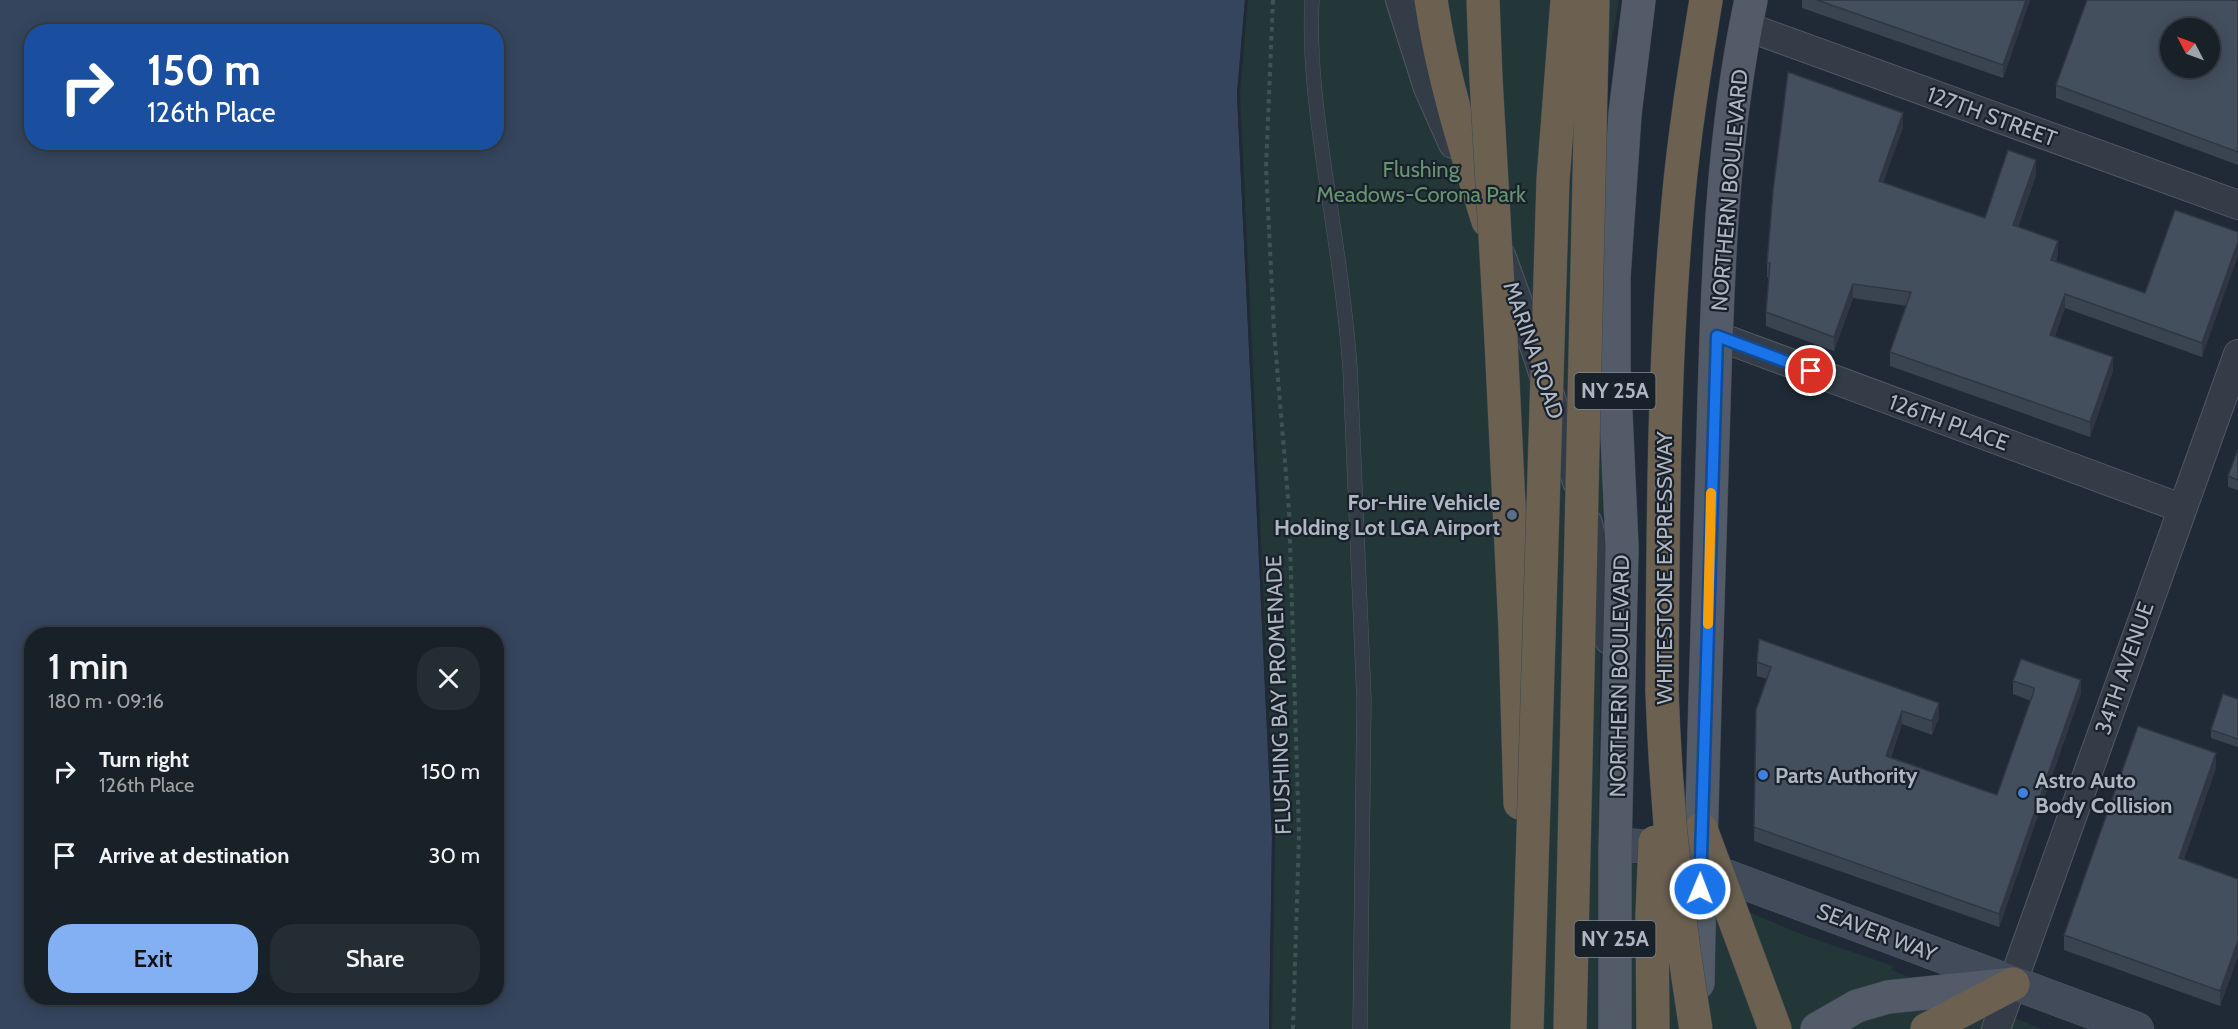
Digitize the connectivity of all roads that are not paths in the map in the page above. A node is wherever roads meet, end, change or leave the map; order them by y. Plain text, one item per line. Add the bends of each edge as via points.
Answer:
1 (1312, 0) edge
2 (1400, 0) edge
3 (1431, 0) edge
4 (1483, 0) edge
5 (1567, 0) edge
6 (1593, 0) edge
7 (1639, 0) edge
8 (1706, 0) edge
9 (1748, 13) edge
10 (2238, 205) edge
11 (1488, 221) junction
12 (1717, 336) junction
13 (2238, 354) edge
14 (2181, 508) junction
15 (1662, 690) junction
16 (1618, 714) junction
17 (1701, 829) joint
18 (1615, 850) junction
19 (1709, 869) junction
20 (2013, 984) junction
21 (1360, 1029) edge
22 (1526, 1029) edge
23 (1570, 1029) edge
24 (1615, 1029) edge
25 (1653, 1029) edge
26 (1697, 1029) edge
27 (1775, 1029) edge
28 (1817, 1029) edge
29 (1927, 1029) edge
30 (1996, 1029) edge
31 (2137, 1029) edge

1 - 21 lane via 1315,93 1346,312 1350,367 1364,700
2 - 11 street, MARINA ROAD via 1428,88
3 - 11 highway via 1451,100
4 - 22 highway, bridge via 1515,618
5 - 22 highway, bridge via 1553,180
6 - 23 highway, bridge
7 - 16 main road, NORTHERN BOULEVARD / NY 25A via 1625,114 1614,277 1622,547
8 - 15 highway, WHITESTONE EXPRESSWAY via 1684,154 1672,284 1664,465
9 - 10 street, 127TH STREET
9 - 12 main road, NORTHERN BOULEVARD via 1725,185
11 - 16 street, MARINA ROAD via 1539,360 1585,512 1603,591
12 - 14 street, 126TH PLACE
12 - 17 main road, NORTHERN BOULEVARD
13 - 14 street, 34TH AVENUE
14 - 20 street, 34TH AVENUE
15 - 25 highway, bridge via 1652,915
15 - 26 highway, WHITESTONE EXPRESSWAY, bridge via 1677,890
16 - 18 main road, NORTHERN BOULEVARD / NY 25A
17 - 19 highway
18 - 19 main road, SEAVER WAY via 1627,845 1641,846
18 - 24 main road, NORTHERN BOULEVARD / NY 25A
19 - 20 main road, SEAVER WAY
19 - 26 main road
19 - 27 highway
20 - 28 main road via 1888,997 1857,1006
20 - 29 highway
20 - 30 street, 34TH AVENUE
20 - 31 main road, SEAVER WAY

